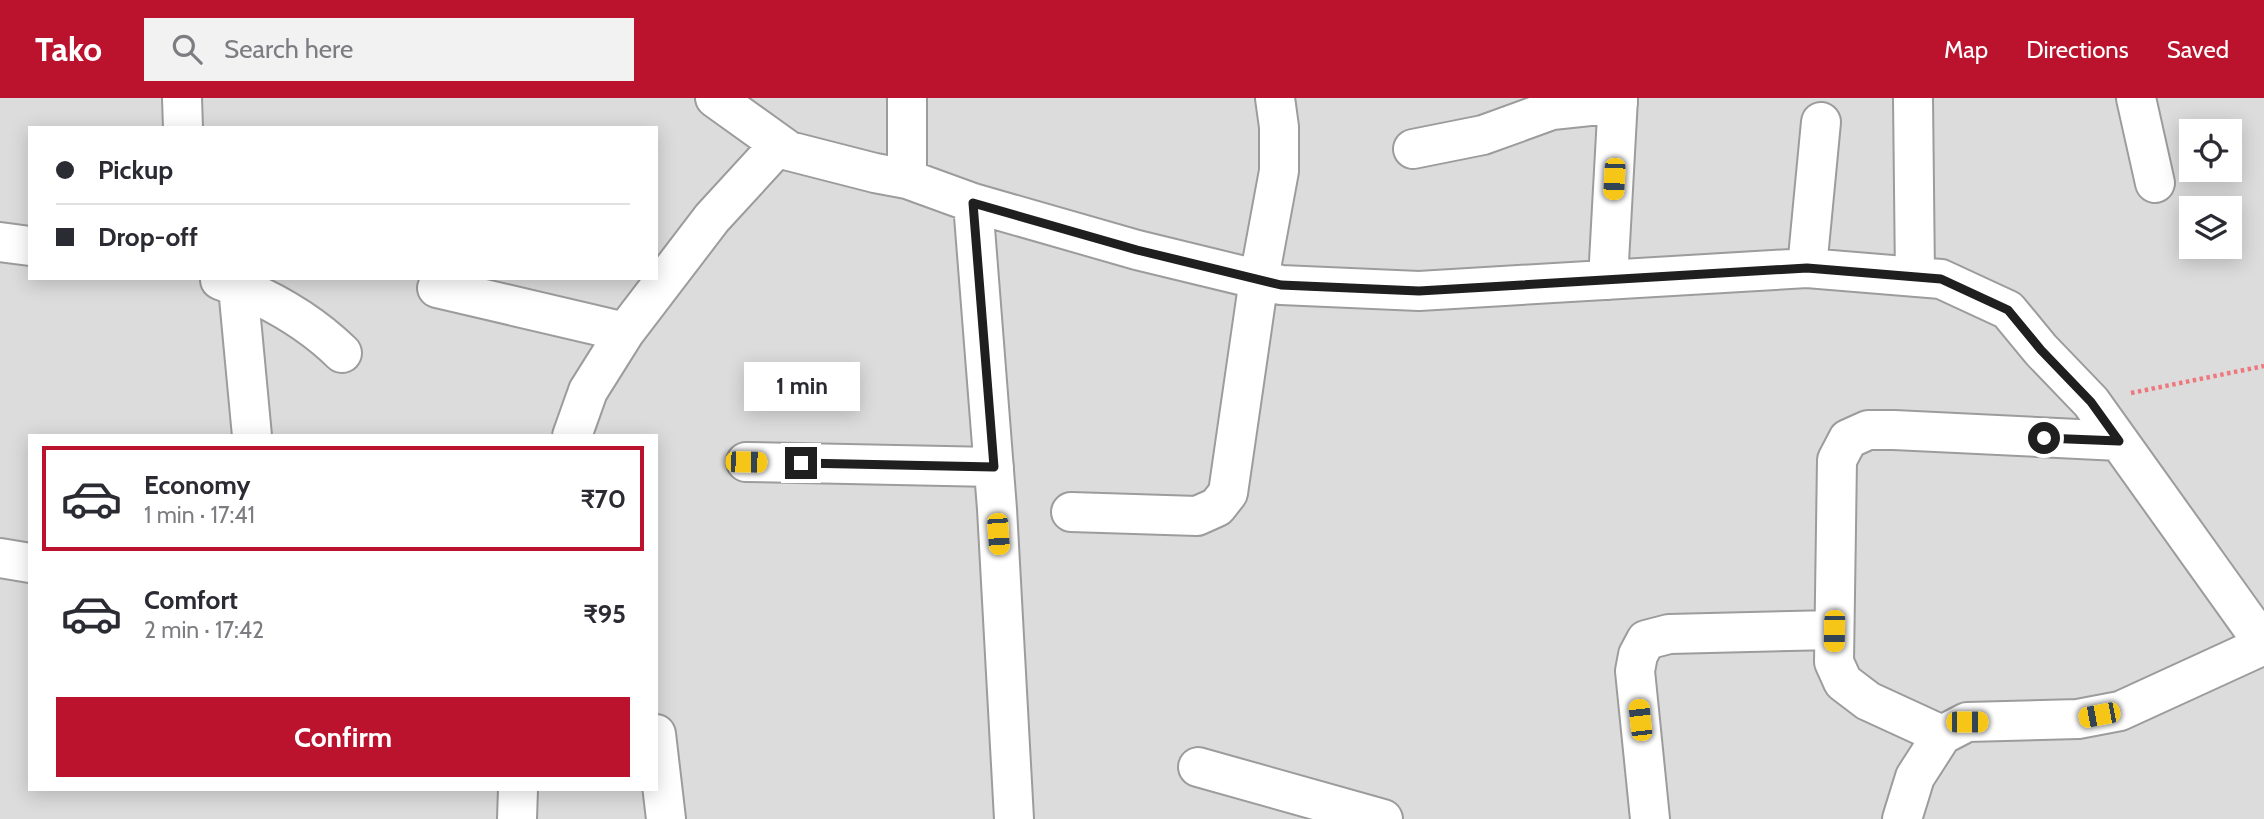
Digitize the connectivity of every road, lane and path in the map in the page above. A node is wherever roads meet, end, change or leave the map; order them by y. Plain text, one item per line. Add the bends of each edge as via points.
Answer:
1 (182, 98) edge
2 (715, 98) edge
3 (907, 98) edge
4 (1275, 98) edge
5 (1913, 98) edge
6 (2136, 98) edge
7 (1618, 100) edge
8 (1821, 122) dead end
9 (183, 126) edge
10 (779, 145) junction
11 (1413, 149) dead end
12 (907, 178) junction
13 (2155, 183) dead end
14 (973, 203) junction
15 (0, 242) edge
16 (28, 246) edge
17 (1807, 268) junction
18 (1916, 277) junction
19 (1259, 279) junction
20 (1608, 280) junction
21 (226, 282) edge
22 (437, 288) dead end
23 (625, 332) junction
24 (342, 353) dead end
25 (2264, 366) edge
26 (2091, 402) junction
27 (253, 434) edge
28 (573, 434) edge
29 (2119, 441) junction
30 (746, 462) dead end
31 (994, 467) junction
32 (1071, 512) dead end
33 (0, 558) edge
34 (28, 563) edge
35 (1834, 631) junction
36 (2264, 645) edge
37 (1942, 735) junction
38 (658, 751) edge
39 (1198, 767) dead end
40 (518, 791) edge
41 (517, 819) edge
42 (666, 819) edge
43 (1014, 819) edge
44 (1383, 819) edge
45 (1650, 819) edge
46 (1902, 819) edge

1 - 9 street
2 - 10 street
3 - 12 street
4 - 19 street via 1279,171
5 - 18 street
6 - 13 street
7 - 11 street via 1552,110 1483,135
7 - 20 street
8 - 17 street
10 - 12 street
10 - 23 street via 712,218
12 - 14 street
14 - 19 street
14 - 31 street
15 - 16 street
17 - 18 street
17 - 20 street
18 - 26 street via 1941,279 2008,310
19 - 20 street via 1281,285 1419,291
19 - 32 street via 1232,472 1228,493 1217,507 1197,516
21 - 24 street via 276,304 321,333
21 - 27 street
22 - 23 street
23 - 28 street via 589,391
25 - 26 path
26 - 29 street
29 - 35 street via 1895,430 1868,430 1848,439 1837,460
29 - 36 street
30 - 31 street
31 - 43 street
33 - 34 street
35 - 37 street via 1834,662 1843,682 1868,701
35 - 45 street via 1669,634 1646,640 1635,671
36 - 37 street via 2120,711 2078,719 1967,722
37 - 46 street via 1915,777
38 - 42 street
39 - 44 street
40 - 41 street

